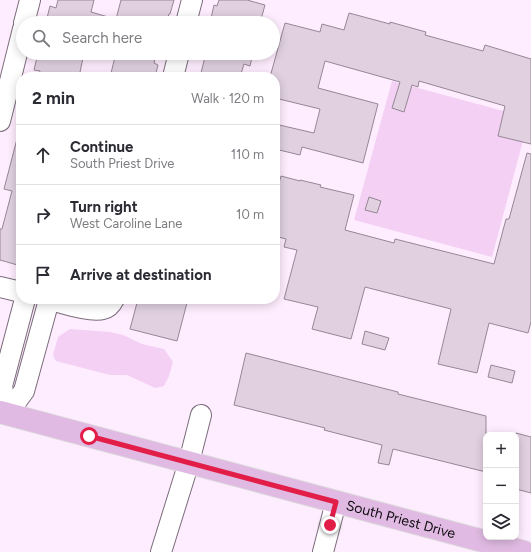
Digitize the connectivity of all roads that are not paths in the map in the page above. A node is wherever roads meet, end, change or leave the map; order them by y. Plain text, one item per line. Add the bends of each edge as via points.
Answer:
1 (30, 0) edge
2 (192, 0) edge
3 (26, 16) edge
4 (188, 16) edge
5 (16, 57) edge
6 (177, 60) edge
7 (173, 72) edge
8 (0, 121) edge
9 (0, 286) edge
10 (16, 291) edge
11 (24, 304) edge
12 (47, 304) edge
13 (68, 304) edge
14 (108, 304) edge
15 (17, 332) junction
16 (38, 338) junction
17 (3, 413) edge
18 (201, 415) dead end
19 (188, 462) junction
20 (336, 502) junction
21 (162, 552) edge
22 (323, 552) edge
23 (524, 552) edge

1 - 3 street
2 - 4 street
5 - 8 street
6 - 7 street
9 - 10 street
11 - 15 street
12 - 16 street
13 - 14 street via 92,310
15 - 16 street
15 - 17 street via 2,386
16 - 17 street via 24,391
17 - 19 main road, South Priest Drive
18 - 19 street
19 - 20 main road, South Priest Drive
19 - 21 street
20 - 22 street
20 - 23 main road, South Priest Drive

